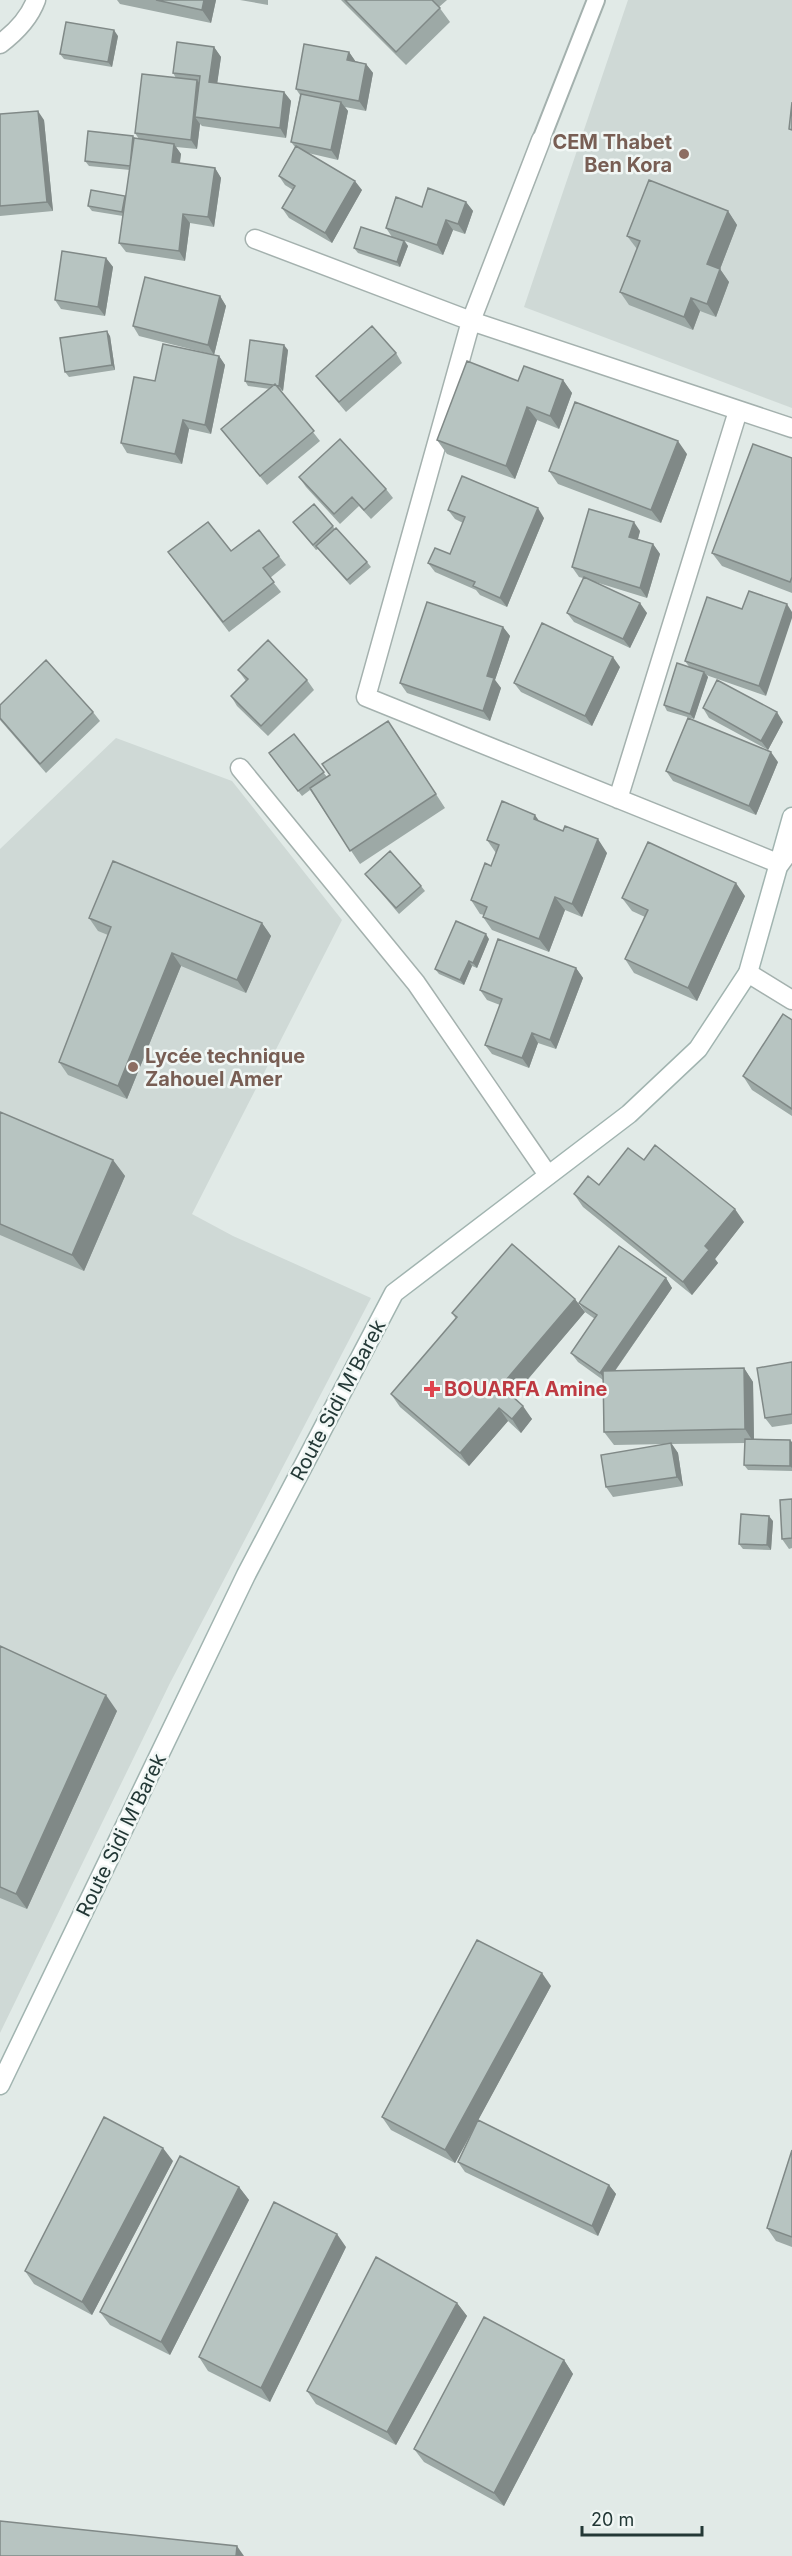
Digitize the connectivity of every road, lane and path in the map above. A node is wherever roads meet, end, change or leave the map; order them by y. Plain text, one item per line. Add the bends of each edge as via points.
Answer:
1 (36, 0) edge
2 (596, 0) edge
3 (0, 44) edge
4 (541, 140) joint
5 (255, 239) dead end
6 (471, 321) junction
7 (738, 411) junction
8 (792, 428) edge
9 (240, 768) dead end
10 (618, 799) junction
11 (792, 817) edge
12 (792, 848) edge
13 (780, 864) junction
14 (748, 973) junction
15 (792, 1000) edge
16 (548, 1175) junction
17 (0, 2085) edge

1 - 3 street via 32,12
2 - 4 lane
4 - 6 street
5 - 6 street
6 - 7 street
6 - 10 street via 366,697
7 - 8 street
7 - 10 street
9 - 16 street via 416,983
10 - 13 street
11 - 13 street, Route Sidi M'Barek
12 - 13 street
13 - 14 street, Route Sidi M'Barek
14 - 15 street
14 - 16 street, Route Sidi M'Barek via 698,1049 629,1114
16 - 17 street, Route Sidi M'Barek via 394,1293 246,1575

